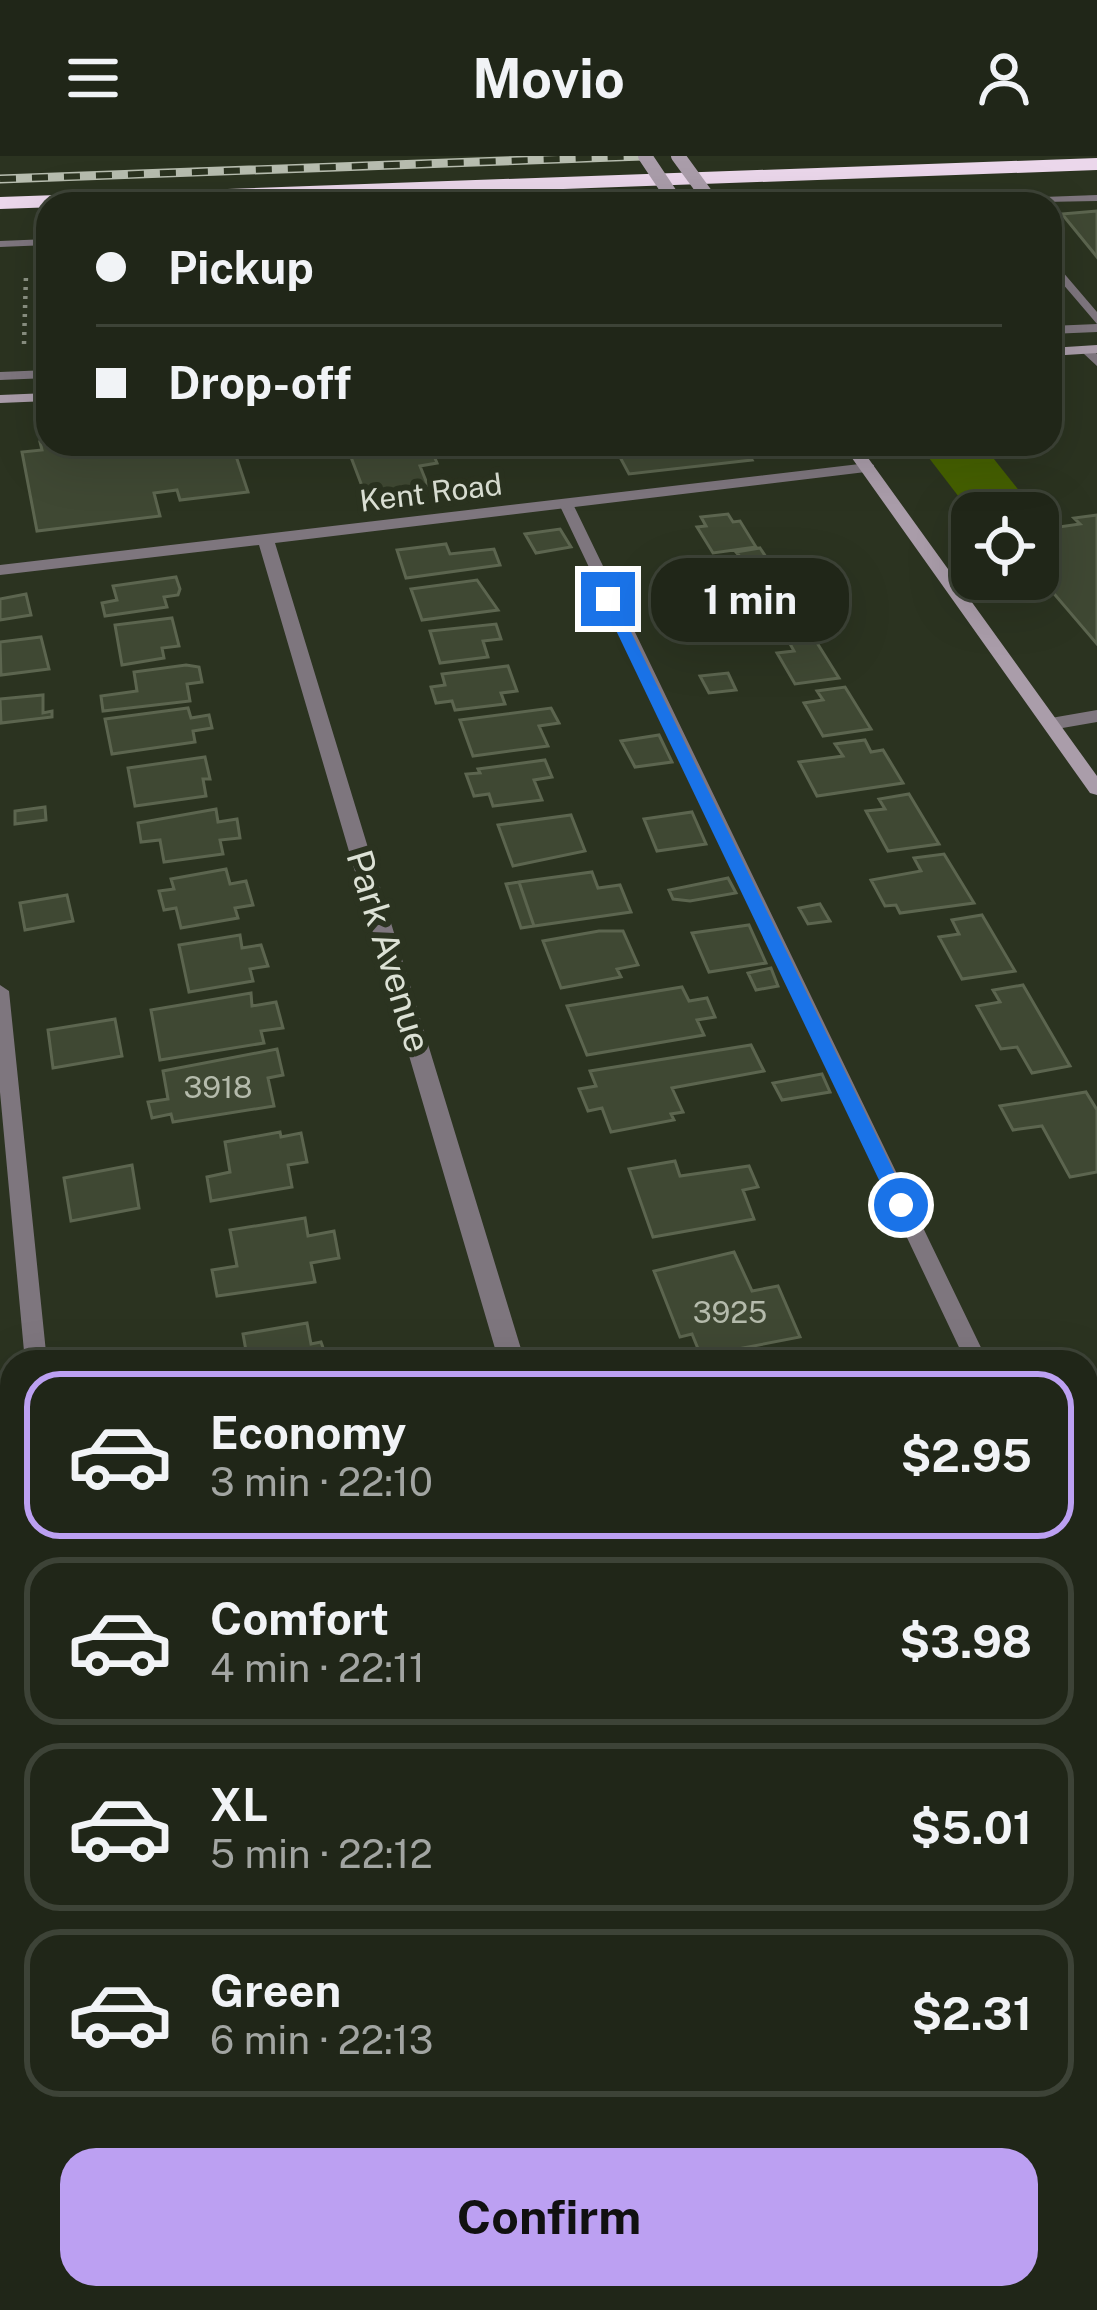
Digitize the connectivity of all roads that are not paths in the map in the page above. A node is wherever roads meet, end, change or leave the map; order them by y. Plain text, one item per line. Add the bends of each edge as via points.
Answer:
1 (645, 156) edge
2 (678, 156) edge
3 (1097, 164) edge
4 (309, 192) edge
5 (668, 192) edge
6 (704, 192) edge
7 (1097, 198) edge
8 (1062, 200) edge
9 (36, 202) edge
10 (0, 203) edge
11 (36, 242) edge
12 (0, 244) edge
13 (1062, 277) edge
14 (1097, 324) edge
15 (1062, 328) edge
16 (1062, 353) edge
17 (1094, 354) edge
18 (36, 374) edge
19 (0, 376) edge
20 (36, 398) edge
21 (0, 399) edge
22 (859, 456) edge
23 (868, 468) junction
24 (566, 505) junction
25 (266, 541) junction
26 (0, 571) edge
27 (1097, 716) edge
28 (1051, 724) junction
29 (1097, 789) edge
30 (0, 991) edge
31 (35, 1350) edge
32 (508, 1350) edge
33 (971, 1350) edge

1 - 5 main road, bridge
2 - 6 main road, bridge
3 - 4 highway
7 - 8 lane
9 - 10 highway
11 - 12 lane
13 - 14 lane
14 - 15 lane
16 - 17 main road
18 - 19 lane
20 - 21 main road
22 - 23 main road
23 - 24 street, Kent Road
23 - 28 main road
24 - 25 street, Kent Road
24 - 33 lane
25 - 26 street, Kent Road
25 - 32 street, Park Avenue
27 - 28 street
28 - 29 main road
30 - 31 lane

